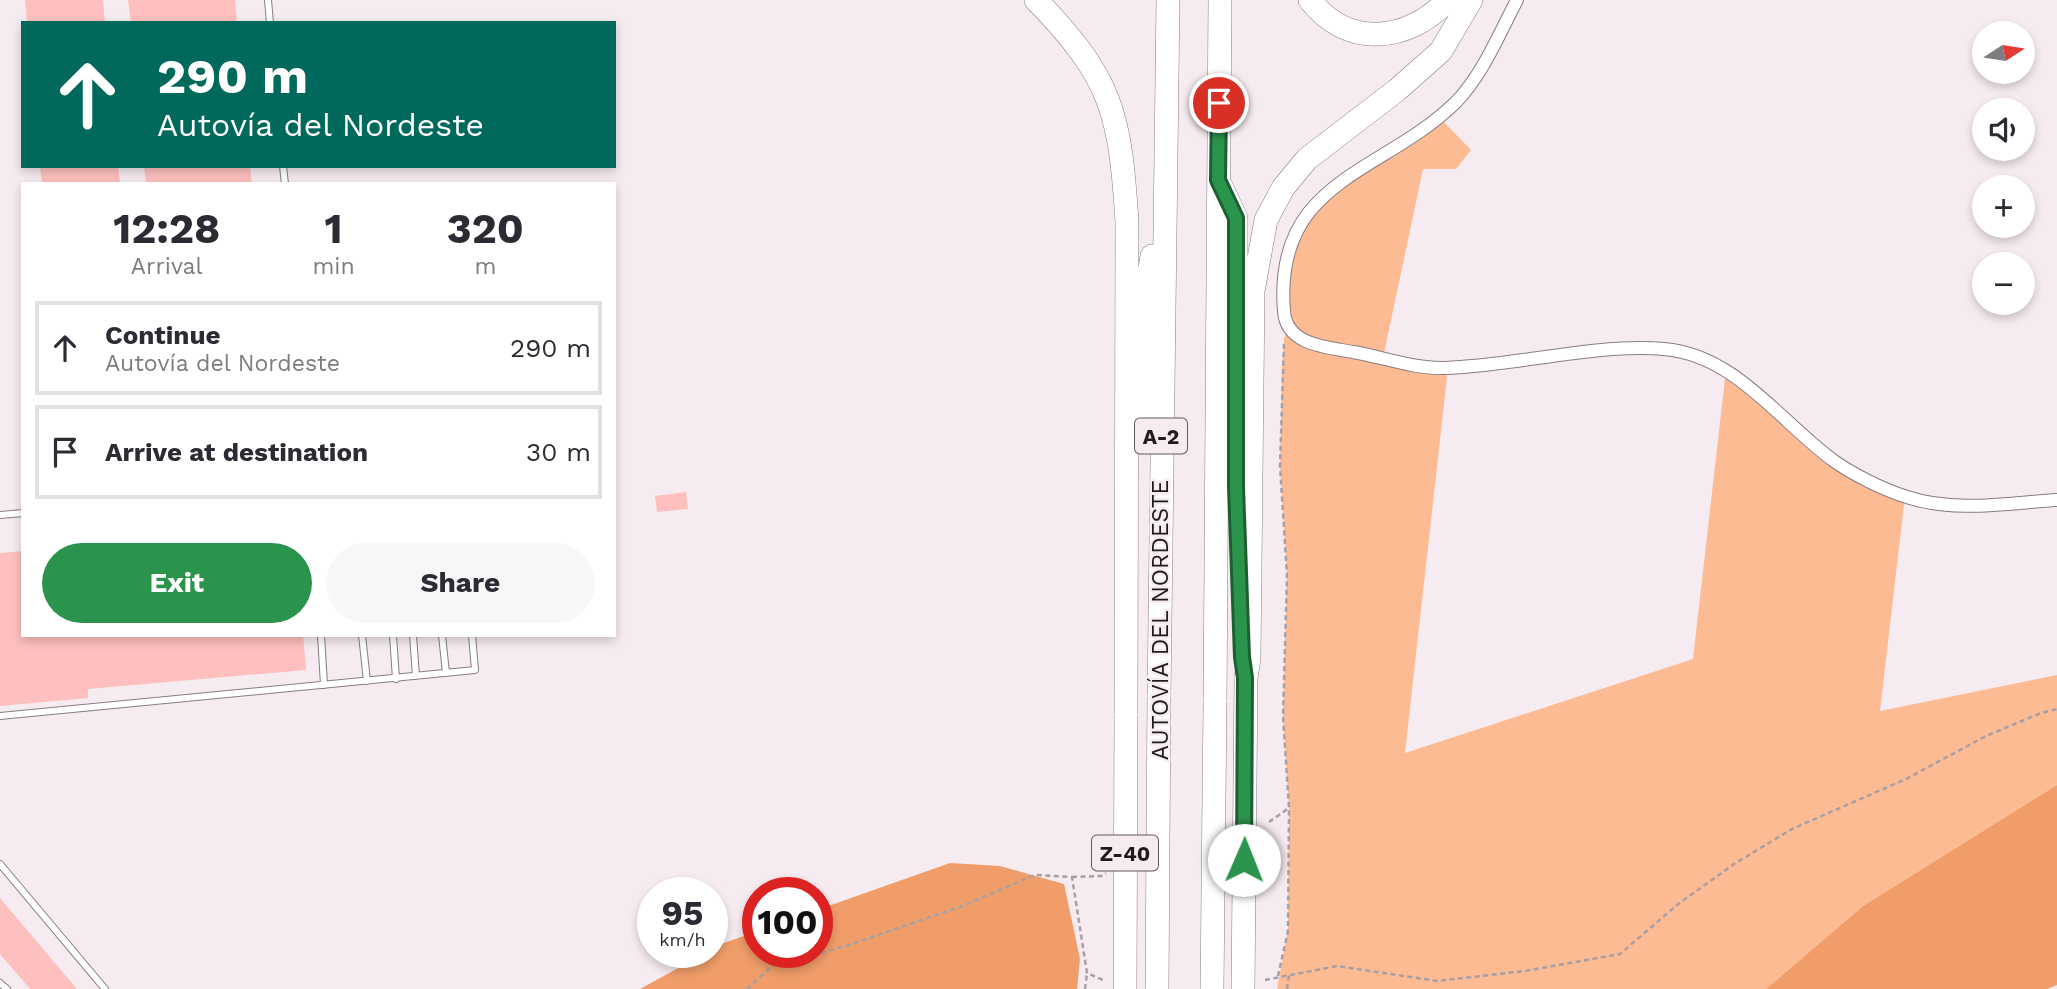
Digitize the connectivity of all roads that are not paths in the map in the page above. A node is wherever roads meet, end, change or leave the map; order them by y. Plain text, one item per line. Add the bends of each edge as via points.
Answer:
1 (268, 0) edge
2 (1036, 0) edge
3 (1168, 0) edge
4 (1220, 0) edge
5 (1310, 0) edge
6 (1448, 0) edge
7 (1471, 0) edge
8 (1517, 0) edge
9 (270, 21) edge
10 (1165, 174) junction
11 (1218, 180) junction
12 (2057, 500) edge
13 (21, 513) edge
14 (0, 515) edge
15 (320, 637) edge
16 (362, 637) edge
17 (393, 637) edge
18 (413, 637) edge
19 (442, 637) edge
20 (472, 637) edge
21 (1126, 644) junction
22 (446, 673) junction
23 (416, 676) junction
24 (396, 678) junction
25 (1245, 678) junction
26 (367, 681) junction
27 (324, 685) junction
28 (0, 716) edge
29 (0, 864) edge
30 (0, 983) edge
31 (1115, 985) edge
32 (7, 989) edge
33 (105, 989) edge
34 (1157, 989) edge
35 (1212, 989) edge
36 (1243, 989) edge

1 - 9 lane
2 - 21 highway via 1097,73 1119,133 1127,222
3 - 10 highway, AUTOVÍA DEL NORDESTE / Z-40
4 - 11 highway
5 - 6 highway via 1333,22 1377,34 1418,25
7 - 25 highway via 1441,51 1307,159 1283,187 1266,220 1253,291 1249,658
8 - 12 street via 1482,66 1454,104 1344,178 1298,226 1284,275 1284,316 1298,337 1321,346 1434,368 1634,350 1687,352 1726,370 1837,463 1905,496 1937,505 1965,506
10 - 21 highway, Z-40 via 1146,294 1136,564
10 - 34 highway, AUTOVÍA DEL NORDESTE / A-2, bridge
11 - 25 highway via 1236,218 1236,487
11 - 35 highway, A-2, bridge
13 - 14 lane
15 - 27 lane
16 - 26 lane
17 - 24 lane
18 - 23 lane
19 - 22 lane
20 - 22 lane via 475,670
21 - 31 highway, Z-40, bridge
22 - 23 lane
23 - 24 lane
24 - 26 lane
25 - 36 highway, bridge
26 - 27 lane
27 - 28 lane
29 - 33 lane
30 - 32 lane

